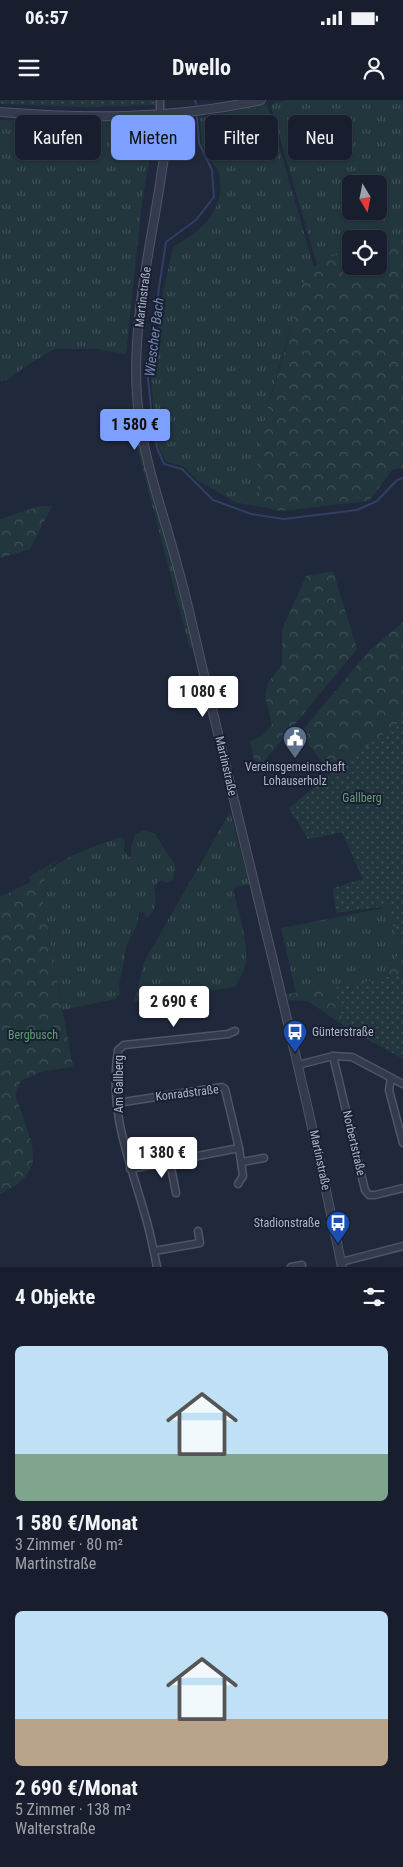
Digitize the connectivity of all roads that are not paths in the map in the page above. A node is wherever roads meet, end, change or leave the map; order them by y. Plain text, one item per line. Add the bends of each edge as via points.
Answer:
1 (160, 100) edge
2 (261, 100) edge
3 (0, 112) edge
4 (160, 114) junction
5 (169, 114) junction
6 (235, 1030) dead end
7 (333, 1056) junction
8 (298, 1065) junction
9 (391, 1078) junction
10 (403, 1084) edge
11 (117, 1103) junction
12 (403, 1143) edge
13 (239, 1148) junction
14 (264, 1158) dead end
15 (170, 1162) junction
16 (242, 1162) junction
17 (130, 1169) junction
18 (238, 1184) dead end
19 (403, 1188) edge
20 (176, 1193) dead end
21 (198, 1231) dead end
22 (403, 1246) edge
23 (154, 1252) junction
24 (302, 1265) dead end
25 (342, 1265) edge
26 (157, 1267) edge
27 (291, 1267) edge

1 - 4 street
2 - 5 street
3 - 4 street via 74,117
4 - 5 street
5 - 8 street, Martinstraße via 139,325 136,359 139,417 152,480 186,598
6 - 11 street, Am Gallberg via 228,1034 121,1046 117,1064
7 - 8 street
7 - 9 street via 352,1058
7 - 19 street, Norbertstraße via 365,1190 369,1195 375,1195
8 - 25 street, Martinstraße
9 - 10 street
9 - 12 street via 389,1090
11 - 13 street, Konradstraße via 222,1087 226,1089
11 - 17 street, Am Gallberg
13 - 15 street
13 - 16 street, Konradstraße
14 - 16 street
15 - 17 street
15 - 20 street
16 - 18 street, Konradstraße via 243,1176
17 - 23 street, Am Gallberg
21 - 23 street via 201,1247
22 - 25 street
23 - 26 street, Am Gallberg
24 - 27 street

